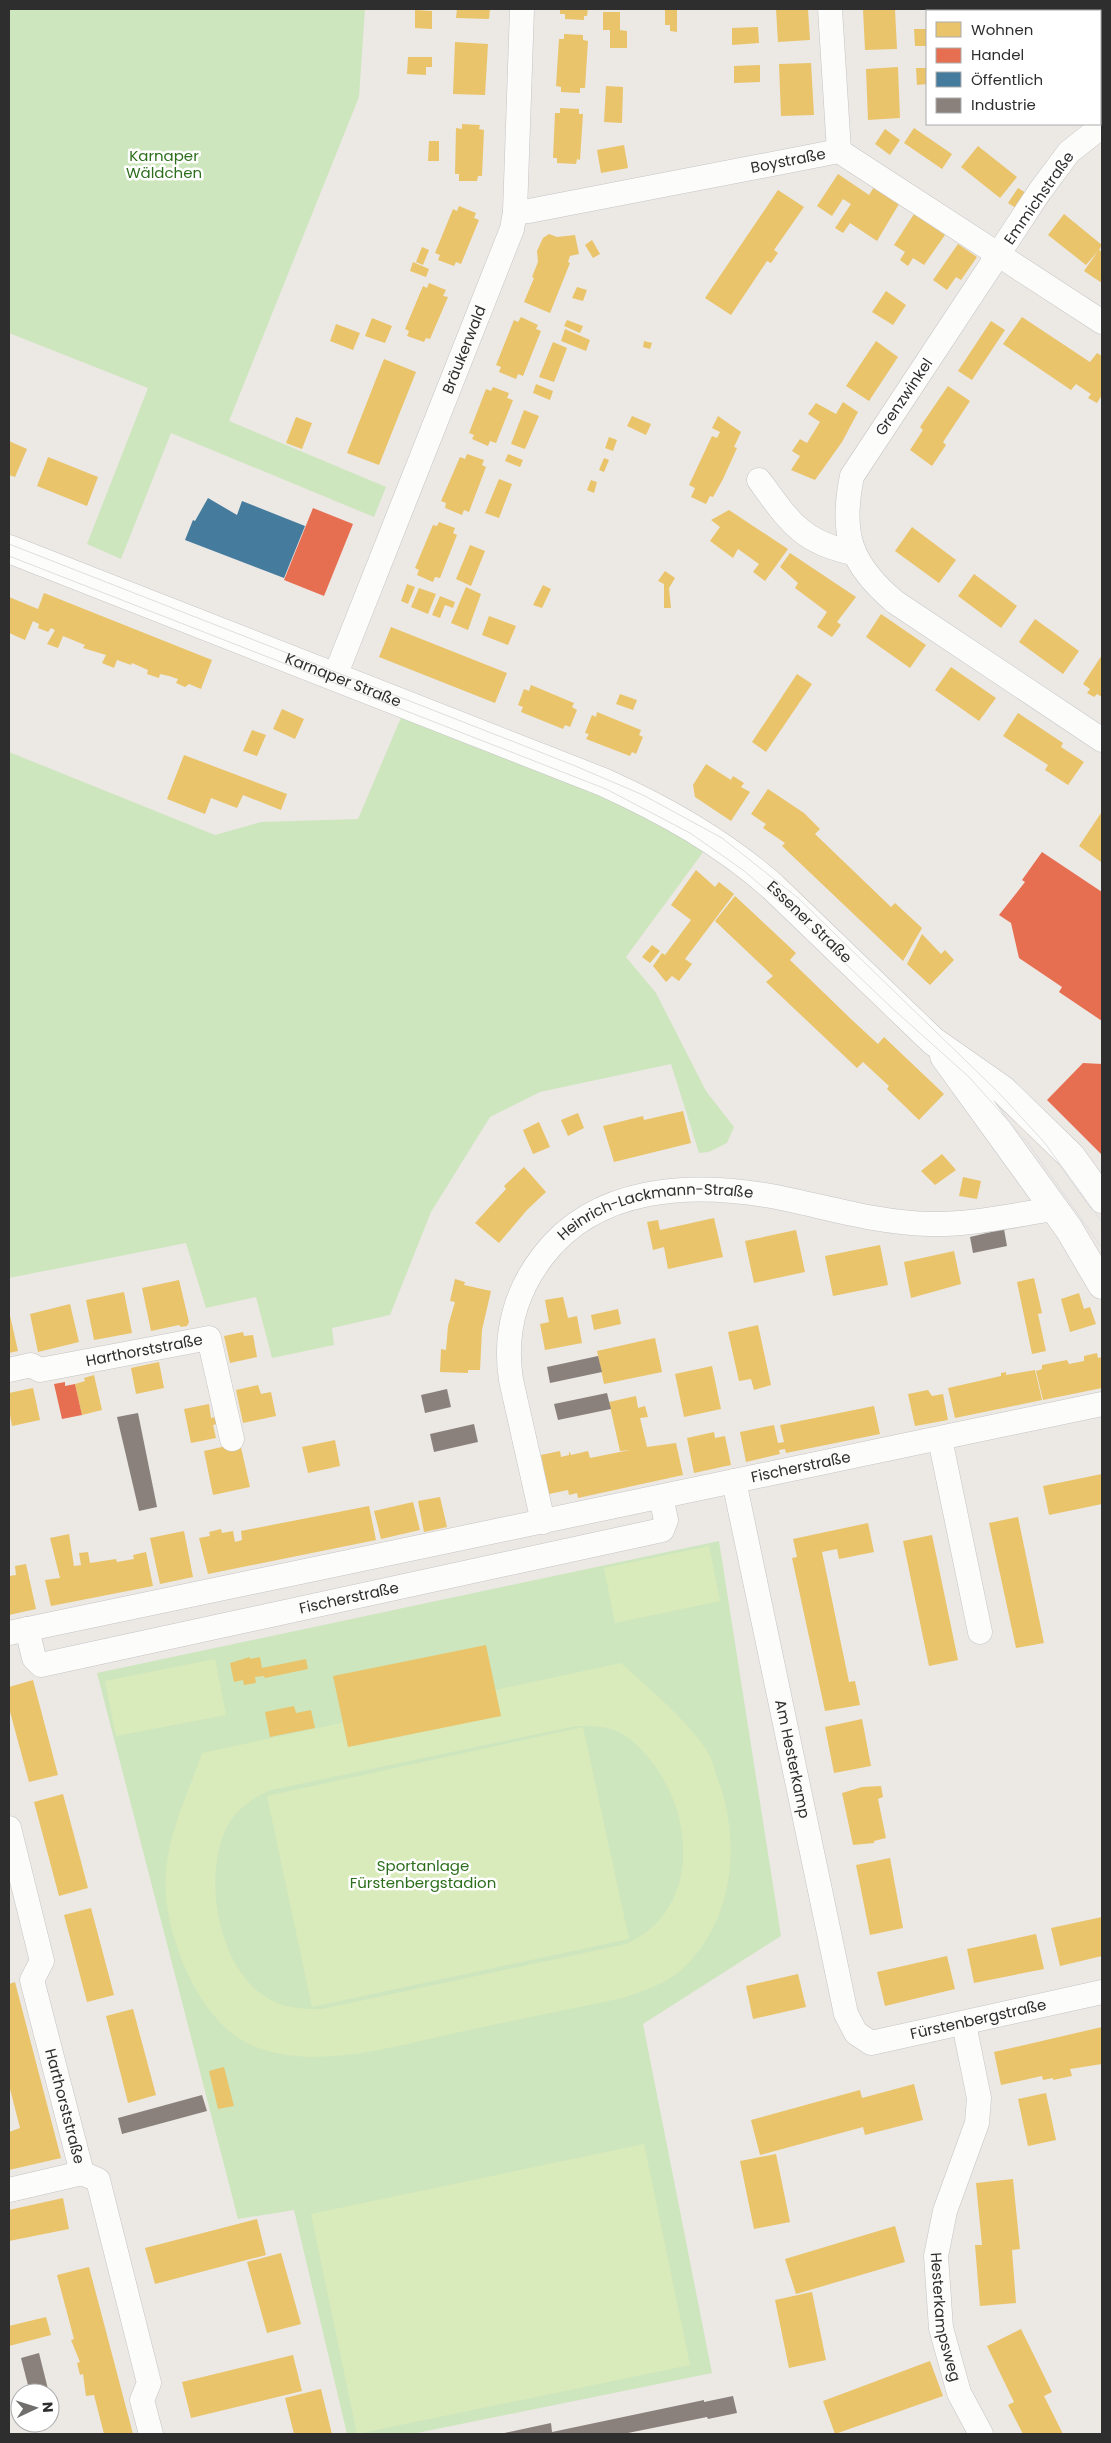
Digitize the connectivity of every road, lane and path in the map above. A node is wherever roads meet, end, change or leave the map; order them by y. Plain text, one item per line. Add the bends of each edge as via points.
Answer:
1 (522, 9) edge
2 (830, 9) edge
3 (1102, 126) edge
4 (840, 151) junction
5 (515, 212) junction
6 (1000, 254) junction
7 (1102, 322) edge
8 (759, 480) dead end
9 (9, 549) edge
10 (853, 554) junction
11 (335, 676) junction
12 (1102, 740) edge
13 (674, 816) joint
14 (933, 1041) junction
15 (1102, 1198) edge
16 (1054, 1209) junction
17 (1102, 1285) edge
18 (9, 1370) edge
19 (1102, 1404) edge
20 (232, 1439) dead end
21 (940, 1439) junction
22 (734, 1481) junction
23 (661, 1497) junction
24 (543, 1522) junction
25 (18, 1631) edge
26 (980, 1632) dead end
27 (9, 1828) edge
28 (1102, 1992) edge
29 (964, 2024) junction
30 (856, 2033) joint
31 (82, 2173) junction
32 (9, 2190) edge
33 (151, 2434) edge
34 (981, 2434) edge

1 - 5 street, Bräukerwald
2 - 4 street
3 - 6 street, Emmichstraße via 1069,152
4 - 5 street, Boystraße
4 - 6 street, Boystraße
5 - 11 street, Bräukerwald via 512,229
6 - 7 street, Boystraße
6 - 10 street, Grenzwinkel via 852,476 847,524
8 - 10 street via 802,533 830,548
9 - 11 main road, Karnaper Straße
10 - 12 street, Grenzwinkel via 874,584 895,602
11 - 13 main road, Karnaper Straße via 603,782
13 - 14 main road, Essener Straße via 754,870
14 - 15 main road, Essener Straße via 1003,1090 1071,1156
14 - 16 main road, Essener Straße
16 - 17 main road, Essener Straße
16 - 24 street, Heinrich-Lackmann-Straße via 932,1224 858,1215 771,1196 712,1190 642,1195 590,1212 568,1228 537,1264 515,1308 509,1336 511,1380
18 - 20 street, Harthorststraße via 31,1365 40,1370 208,1338
19 - 21 street, Fischerstraße
21 - 22 street, Fischerstraße
21 - 26 street
22 - 23 street, Fischerstraße
22 - 30 street, Am Hesterkamp via 846,2014
23 - 24 street, Fischerstraße
23 - 25 street, Fischerstraße via 666,1520 662,1530 41,1665
24 - 25 street, Fischerstraße
27 - 31 street, Harthorststraße via 42,1961 32,1980
28 - 29 street, Fürstenbergstraße
29 - 30 street, Fürstenbergstraße via 871,2043
29 - 34 street, Hesterkampsweg via 979,2098 977,2123 945,2211 936,2256 941,2328 959,2393
31 - 32 street
31 - 33 street, Harthorststraße via 98,2180 149,2383 142,2400

